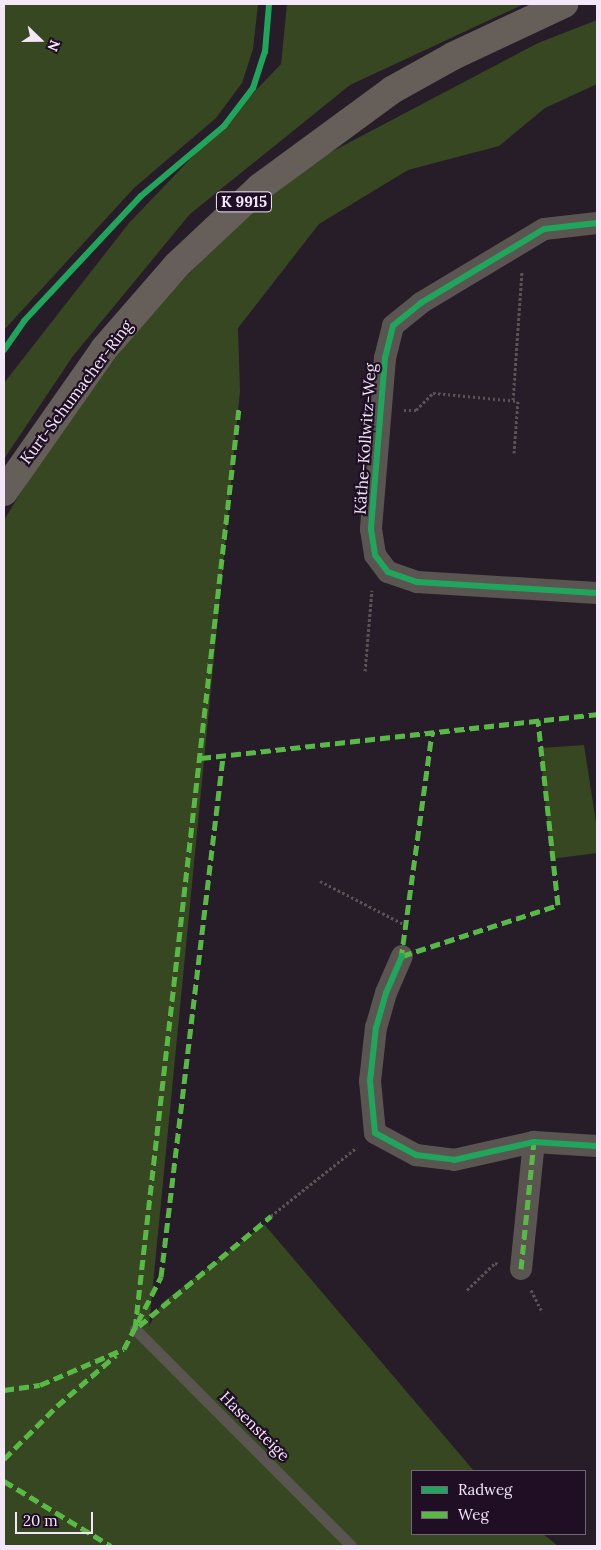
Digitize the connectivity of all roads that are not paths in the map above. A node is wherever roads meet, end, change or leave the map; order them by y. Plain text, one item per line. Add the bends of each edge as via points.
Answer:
1 (564, 4) edge
2 (597, 223) edge
3 (4, 492) edge
4 (597, 593) edge
5 (402, 956) dead end
6 (534, 1142) junction
7 (597, 1146) edge
8 (521, 1269) road end
9 (135, 1329) dead end
10 (351, 1546) edge

1 - 3 main road, Kurt-Schumacher-Ring / K 9915 via 453,56 392,90 260,187 177,265 104,349
2 - 4 street, Käthe-Kollwitz-Weg via 544,229 421,303 393,326 385,358 372,529 375,555 388,572 417,582
5 - 6 street via 376,1027 370,1081 375,1133 416,1155 454,1160
6 - 7 street
6 - 8 street
9 - 10 lane, Hasensteige

